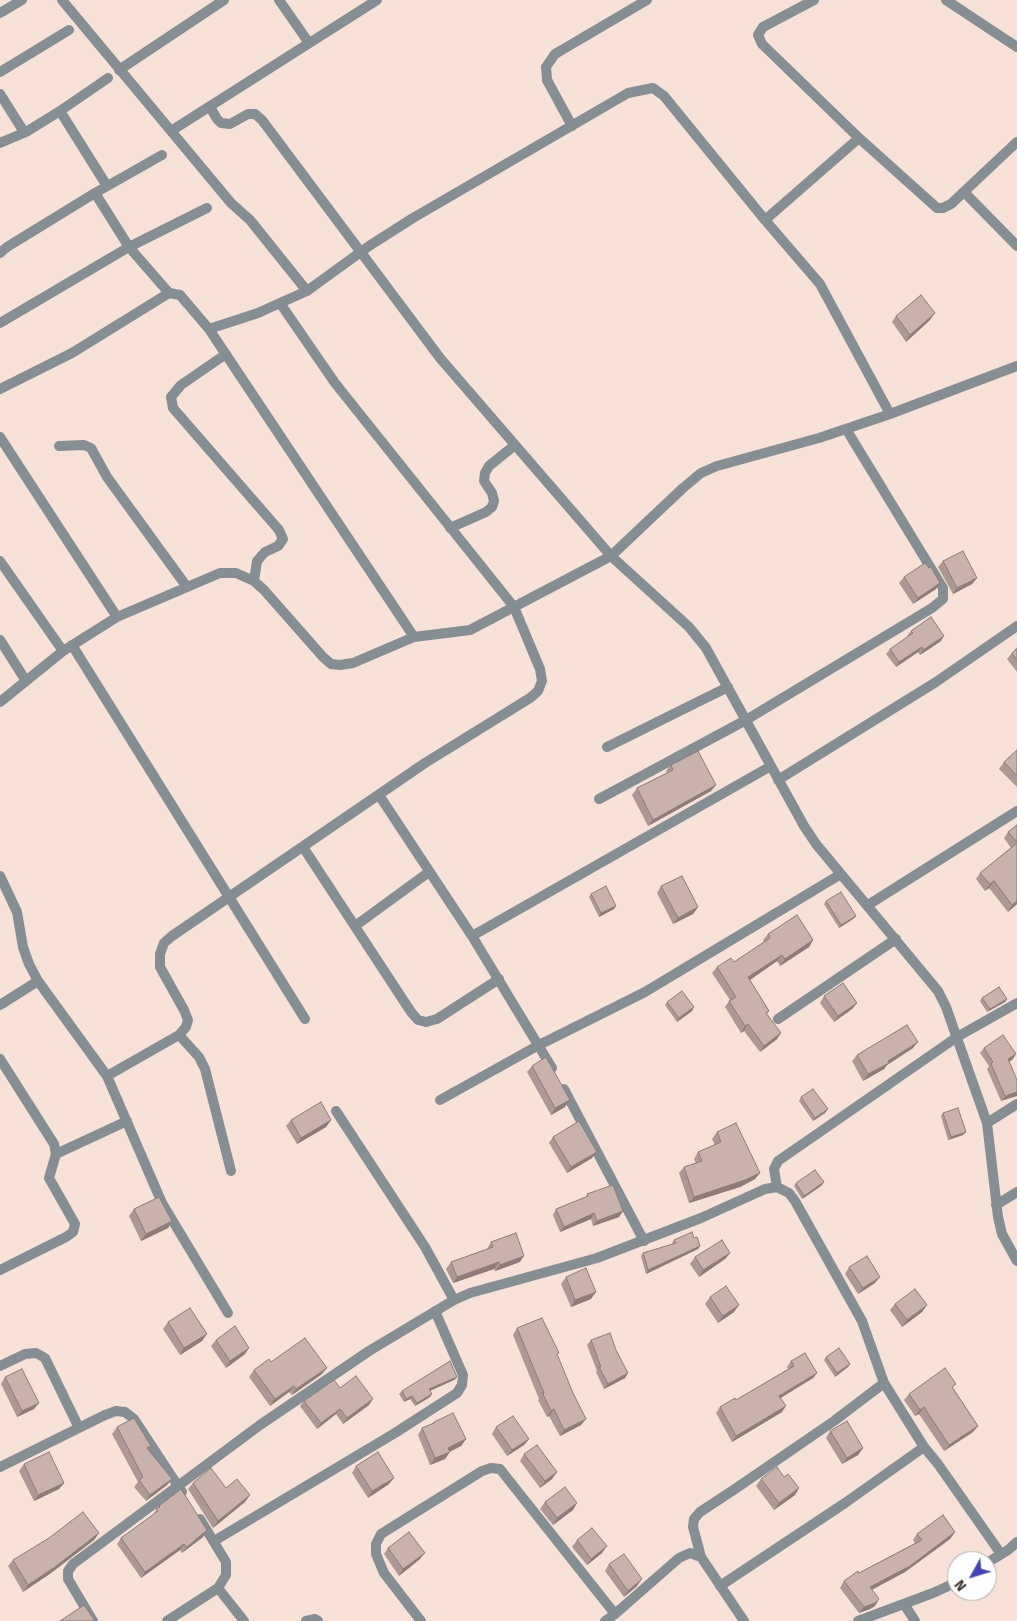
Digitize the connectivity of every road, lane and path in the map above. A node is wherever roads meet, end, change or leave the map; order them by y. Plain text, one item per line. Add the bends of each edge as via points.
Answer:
1 (22, 0) edge
2 (62, 0) edge
3 (224, 0) edge
4 (279, 0) edge
5 (377, 0) edge
6 (646, 0) edge
7 (814, 0) edge
8 (946, 0) edge
9 (0, 13) edge
10 (69, 30) dead end
11 (309, 43) junction
12 (1017, 47) edge
13 (119, 70) junction
14 (0, 72) edge
15 (108, 78) dead end
16 (0, 94) edge
17 (210, 107) junction
18 (60, 111) junction
19 (572, 126) junction
20 (172, 131) junction
21 (24, 132) junction
22 (858, 138) junction
23 (1017, 142) edge
24 (0, 143) edge
25 (162, 155) dead end
26 (107, 186) junction
27 (964, 192) junction
28 (95, 194) junction
29 (207, 208) dead end
30 (765, 220) junction
31 (1017, 246) edge
32 (129, 247) junction
33 (361, 252) junction
34 (0, 253) edge
35 (306, 291) junction
36 (169, 293) junction
37 (280, 303) junction
38 (0, 323) edge
39 (209, 329) junction
40 (226, 354) junction
41 (1017, 366) edge
42 (0, 388) edge
43 (890, 414) junction
44 (846, 429) junction
45 (0, 438) edge
46 (515, 445) junction
47 (59, 446) dead end
48 (450, 528) junction
49 (611, 556) junction
50 (0, 561) edge
51 (254, 581) junction
52 (187, 587) junction
53 (514, 607) junction
54 (118, 617) junction
55 (1017, 626) edge
56 (414, 637) junction
57 (0, 640) edge
58 (72, 644) junction
59 (63, 651) junction
60 (26, 681) junction
61 (728, 687) junction
62 (0, 702) edge
63 (746, 720) junction
64 (607, 747) dead end
65 (771, 766) junction
66 (778, 780) junction
67 (379, 795) junction
68 (599, 799) dead end
69 (1017, 811) edge
70 (303, 847) junction
71 (430, 872) junction
72 (841, 874) junction
73 (0, 876) edge
74 (228, 898) junction
75 (868, 905) junction
76 (355, 926) junction
77 (472, 936) junction
78 (896, 939) junction
79 (499, 979) junction
80 (38, 981) junction
81 (1017, 1003) edge
82 (0, 1005) edge
83 (305, 1019) dead end
84 (778, 1019) dead end
85 (179, 1035) junction
86 (956, 1037) junction
87 (539, 1045) junction
88 (0, 1059) edge
89 (107, 1076) junction
90 (440, 1100) dead end
91 (1017, 1104) edge
92 (336, 1111) dead end
93 (127, 1121) junction
94 (987, 1123) junction
95 (56, 1154) junction
96 (231, 1172) dead end
97 (777, 1187) junction
98 (1017, 1192) edge
99 (996, 1205) junction
100 (644, 1241) junction
101 (1017, 1261) edge
102 (0, 1270) edge
103 (454, 1300) junction
104 (435, 1312) junction
105 (228, 1313) dead end
106 (0, 1366) edge
107 (884, 1383) junction
108 (79, 1428) junction
109 (924, 1448) junction
110 (0, 1467) edge
111 (179, 1487) junction
112 (214, 1541) junction
113 (1017, 1542) edge
114 (1001, 1554) junction
115 (997, 1556) edge
116 (701, 1557) junction
117 (720, 1586) junction
118 (947, 1586) edge
119 (218, 1588) junction
120 (904, 1604) junction
121 (615, 1614) junction
122 (93, 1621) edge
123 (167, 1621) edge
124 (244, 1621) edge
125 (306, 1621) edge
126 (318, 1621) edge
127 (421, 1621) edge
128 (605, 1621) edge
129 (744, 1621) edge
130 (858, 1621) edge
131 (914, 1621) edge

1 - 9 street
2 - 13 street
3 - 13 street
4 - 11 street
5 - 11 street
6 - 19 street via 555,54 546,67 547,80
7 - 22 street via 763,27 758,34 762,44
8 - 12 street
10 - 14 street
11 - 17 street
13 - 20 street
15 - 18 street
16 - 21 street
17 - 20 street
17 - 33 street via 221,124 230,124 248,114 255,114 262,120
18 - 21 street
18 - 26 street
19 - 30 street via 628,93 653,88 664,96
19 - 33 street via 413,218
20 - 35 street via 231,203 250,220
21 - 24 street
22 - 27 street via 937,208 943,208
22 - 30 street
23 - 27 street
25 - 26 street
26 - 28 street
27 - 31 street
28 - 32 street
28 - 34 street
29 - 32 street
30 - 43 street via 820,284
32 - 36 street
32 - 38 street
33 - 35 street
33 - 46 street via 440,358
35 - 37 street
36 - 39 street via 180,295
36 - 42 street via 72,353
37 - 39 street
37 - 48 street via 322,364
39 - 40 street
40 - 51 street via 181,384 171,397 174,408 279,530 283,539 257,561
40 - 56 street
41 - 43 street
43 - 44 street
44 - 49 street via 701,473
44 - 63 street via 944,588 943,599
45 - 54 street
46 - 48 street via 485,472 484,481 494,501 492,507
46 - 49 street
47 - 52 street via 84,445 91,448 107,477
48 - 53 street
49 - 53 street
49 - 61 street via 689,626
50 - 59 street
51 - 52 street via 236,573 220,573
51 - 56 street via 331,664 353,663
52 - 54 street
53 - 56 street via 470,630
53 - 67 street via 540,669 542,681 538,691
54 - 58 street
55 - 66 street via 936,682
57 - 60 street
58 - 59 street
58 - 74 street
59 - 60 street
60 - 62 street
61 - 63 street
61 - 64 street
63 - 65 street
63 - 68 street
65 - 66 street
65 - 77 street
66 - 72 street via 804,826
67 - 70 street
67 - 71 street
69 - 75 street
70 - 74 street
70 - 76 street
71 - 76 street
71 - 77 street
72 - 75 street
72 - 87 street via 645,992
73 - 80 street via 17,912 23,947
74 - 83 street
74 - 85 street via 172,936 162,948 160,967 188,1020
75 - 78 street
76 - 79 street via 418,1020 437,1019
77 - 79 street
78 - 84 street
78 - 86 street via 938,991
79 - 87 street
80 - 82 street
80 - 89 street
81 - 86 street
85 - 89 street
85 - 96 street via 199,1057 205,1069
86 - 94 street
86 - 97 street via 778,1161 774,1169
87 - 90 street
87 - 100 street
88 - 95 street via 50,1136
89 - 93 street
91 - 94 street
92 - 103 street via 425,1247
93 - 95 street
93 - 105 street via 162,1203
94 - 99 street
95 - 102 street via 49,1178 75,1224 73,1232
97 - 100 street via 765,1189
97 - 107 street via 790,1193 862,1321
98 - 99 street
99 - 101 street via 1002,1234
100 - 103 street via 598,1258
103 - 104 street
104 - 111 street via 369,1351 274,1415
104 - 112 street via 463,1375 457,1393
106 - 108 street via 25,1354 36,1353 45,1358
107 - 109 street
107 - 116 street via 700,1512 694,1519 694,1527
108 - 110 street
108 - 111 street via 116,1411 125,1412 134,1419
109 - 114 street
109 - 117 street
111 - 112 street
111 - 122 street via 73,1564 68,1571 68,1579
112 - 119 street via 226,1562 226,1575
113 - 114 street
114 - 115 street
116 - 117 street
116 - 121 street via 690,1553 679,1558
117 - 129 street
118 - 120 street
119 - 123 street
119 - 124 street
120 - 130 street
120 - 131 street
121 - 127 street via 500,1469 491,1468 381,1534 376,1544 376,1554 384,1573
121 - 128 street
125 - 126 street

